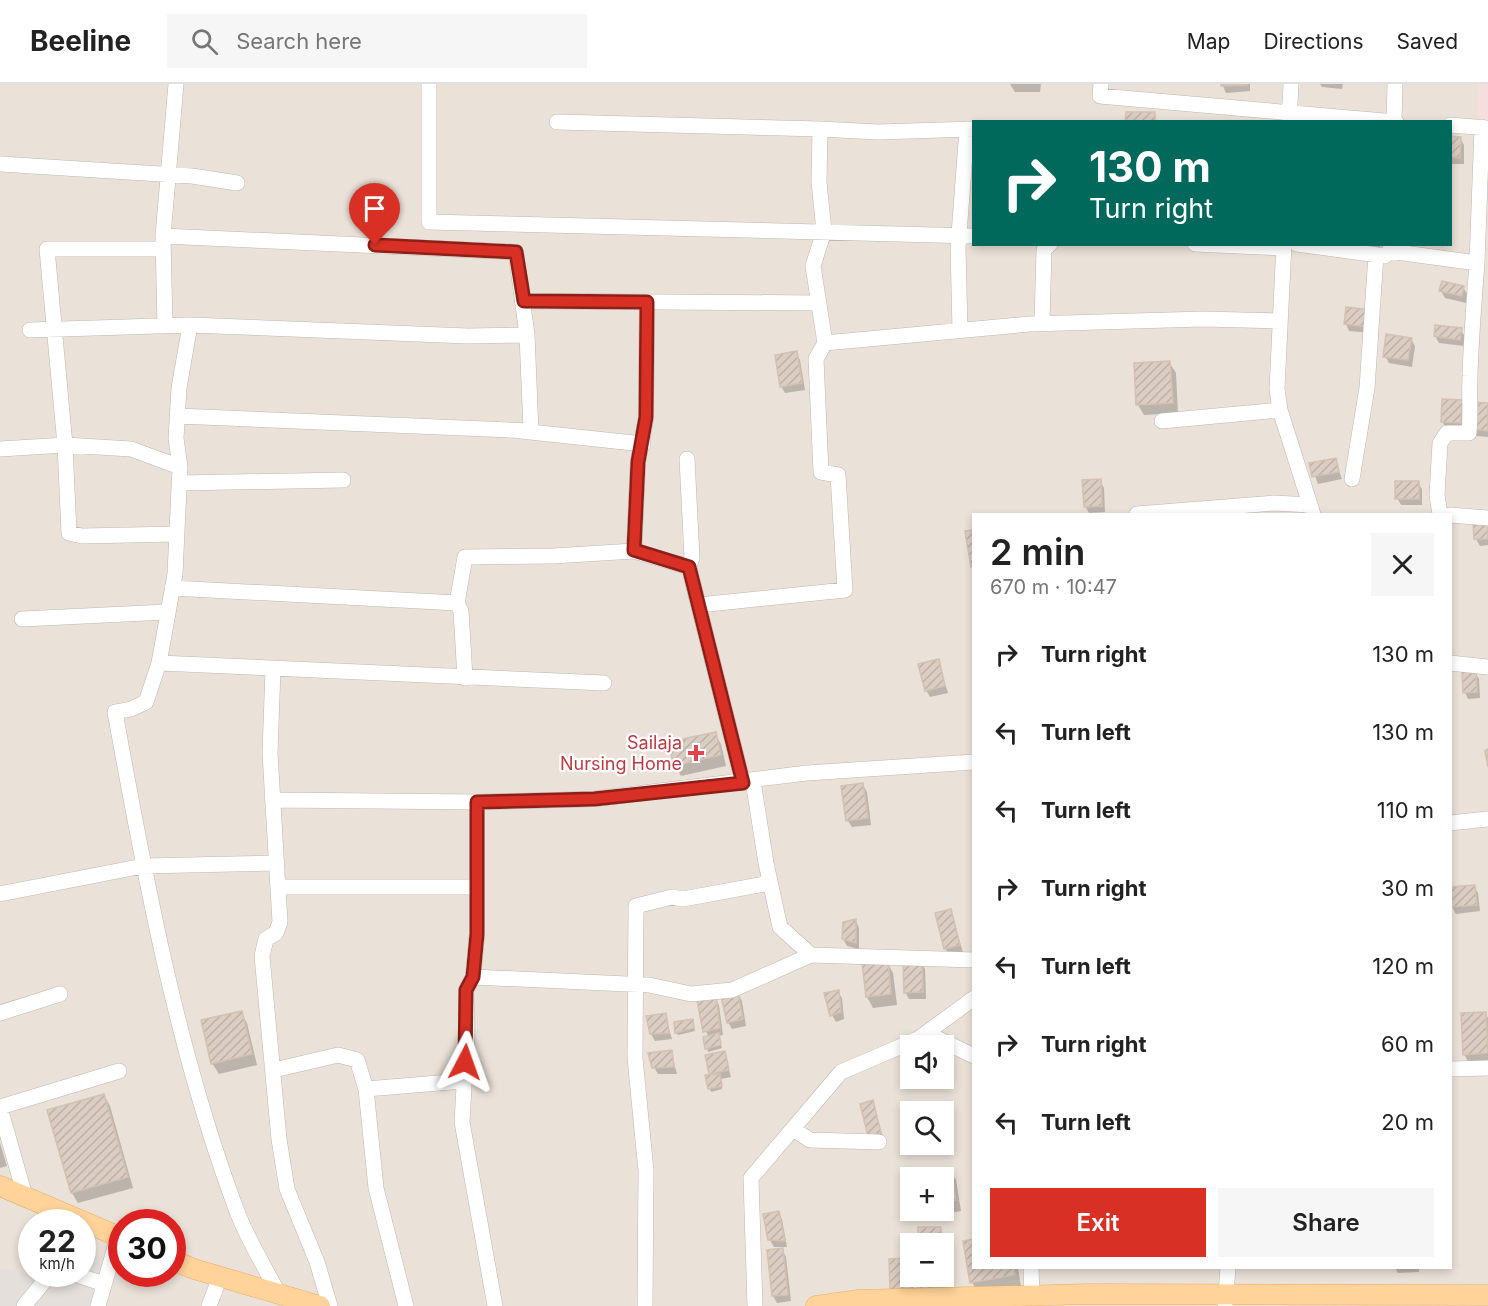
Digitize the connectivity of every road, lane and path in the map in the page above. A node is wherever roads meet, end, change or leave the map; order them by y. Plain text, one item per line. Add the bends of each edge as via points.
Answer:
1 (176, 84) edge
2 (429, 84) edge
3 (1101, 84) edge
4 (1290, 84) edge
5 (1395, 84) edge
6 (1289, 118) edge
7 (1360, 120) edge
8 (1395, 120) edge
9 (557, 122) dead end
10 (1452, 125) edge
11 (1485, 128) edge
12 (820, 129) junction
13 (970, 129) edge
14 (0, 164) edge
15 (168, 174) junction
16 (237, 183) dead end
17 (824, 231) junction
18 (966, 236) edge
19 (163, 242) junction
20 (1048, 246) edge
21 (1288, 246) edge
22 (1384, 250) edge
23 (1481, 261) edge
24 (524, 301) junction
25 (647, 302) junction
26 (819, 303) junction
27 (1281, 321) junction
28 (1042, 323) junction
29 (165, 326) junction
30 (190, 326) junction
31 (56, 329) junction
32 (30, 330) dead end
33 (960, 330) junction
34 (527, 335) junction
35 (825, 343) junction
36 (1280, 410) junction
37 (178, 416) junction
38 (1162, 421) dead end
39 (494, 430) junction
40 (643, 444) junction
41 (65, 445) junction
42 (0, 449) edge
43 (687, 459) dead end
44 (180, 467) junction
45 (1352, 478) dead end
46 (343, 480) dead end
47 (179, 483) junction
48 (1311, 510) edge
49 (1149, 513) edge
50 (1438, 513) edge
51 (1452, 515) edge
52 (1488, 518) edge
53 (177, 534) junction
54 (634, 550) junction
55 (689, 567) junction
56 (172, 588) junction
57 (457, 603) junction
58 (699, 605) junction
59 (167, 612) junction
60 (22, 619) dead end
61 (159, 663) junction
62 (1452, 663) edge
63 (1488, 667) edge
64 (273, 669) junction
65 (465, 678) junction
66 (604, 683) dead end
67 (972, 762) edge
68 (748, 782) junction
69 (274, 800) junction
70 (477, 802) junction
71 (1488, 819) edge
72 (1452, 823) edge
73 (278, 863) junction
74 (143, 866) junction
75 (770, 883) junction
76 (278, 887) junction
77 (476, 887) junction
78 (0, 894) edge
79 (811, 955) junction
80 (972, 960) edge
81 (473, 977) junction
82 (636, 984) junction
83 (60, 994) dead end
84 (972, 1000) edge
85 (0, 1013) edge
86 (926, 1033) junction
87 (972, 1055) edge
88 (1488, 1068) edge
89 (1452, 1069) edge
90 (273, 1070) junction
91 (119, 1071) dead end
92 (463, 1081) junction
93 (366, 1089) junction
94 (0, 1107) edge
95 (793, 1129) junction
96 (879, 1142) dead end
97 (0, 1186) edge
98 (25, 1197) junction
99 (108, 1232) edge
100 (186, 1265) edge
101 (1031, 1269) edge
102 (1228, 1269) edge
103 (108, 1272) edge
104 (220, 1277) junction
105 (96, 1281) edge
106 (104, 1284) junction
107 (39, 1287) edge
108 (279, 1295) junction
109 (1032, 1295) junction
110 (1488, 1295) edge
111 (1225, 1300) edge
112 (945, 1302) edge
113 (24, 1306) edge
114 (98, 1306) edge
115 (208, 1306) edge
116 (320, 1306) edge
117 (330, 1306) edge
118 (406, 1306) edge
119 (495, 1306) edge
120 (645, 1306) edge
121 (755, 1306) edge
122 (816, 1306) edge

1 - 15 street
2 - 17 street via 429,222
3 - 6 street via 1100,96
4 - 6 street
5 - 8 street
6 - 7 street
9 - 12 street
10 - 11 street
11 - 23 street
12 - 13 street
12 - 17 street via 819,182
13 - 18 street
14 - 15 street
15 - 16 street
15 - 19 street
17 - 18 street
17 - 26 street via 813,266
18 - 33 street
19 - 24 street via 516,252
19 - 29 street
19 - 31 street via 46,249
20 - 28 street via 1044,250
21 - 22 street
21 - 27 street
22 - 23 street
22 - 45 street
23 - 50 street via 1471,341 1469,433 1448,433 1440,443
24 - 25 street
24 - 34 street
25 - 26 street
25 - 40 street
26 - 35 street
27 - 28 street
27 - 36 street
28 - 33 street
29 - 30 street
29 - 31 street
30 - 34 street
30 - 37 street
31 - 32 street
31 - 41 street
33 - 35 street
34 - 39 street via 531,431
35 - 58 street via 816,359 820,472 838,475 846,590
36 - 38 street
36 - 48 street
37 - 39 street
37 - 44 street
39 - 40 street
40 - 54 street via 638,462
41 - 42 street
41 - 44 street via 131,449
41 - 53 street via 69,533
43 - 55 street via 692,558
44 - 47 street
46 - 47 street
47 - 53 street
48 - 49 street via 1274,503
51 - 52 street
53 - 56 street
54 - 55 street
54 - 57 street via 465,557
55 - 58 street
56 - 57 street
56 - 59 street
57 - 65 street via 461,611
58 - 68 street
59 - 60 street
59 - 61 street
61 - 64 street
61 - 74 street via 146,702 115,712
62 - 63 street
64 - 65 street
64 - 69 street via 270,753
65 - 66 street
67 - 68 street via 807,773
68 - 70 street via 594,799
68 - 75 street
69 - 70 street
69 - 73 street
70 - 77 street
71 - 72 street
73 - 74 street
73 - 76 street
74 - 78 street
74 - 108 street via 207,1121 239,1216
75 - 79 street via 780,927
75 - 82 street via 636,906
76 - 77 street
76 - 90 street via 280,922 276,933 266,939 262,956
77 - 81 street
79 - 80 street
79 - 82 street via 732,990 691,994
81 - 82 street
81 - 92 street via 466,990
82 - 120 street via 635,1058 646,1171
83 - 85 street
84 - 86 street
86 - 87 street
86 - 95 street via 841,1072
88 - 89 street
90 - 93 street via 338,1055 357,1060
90 - 117 street via 287,1189
91 - 94 street
92 - 93 street
92 - 119 street via 462,1122
93 - 118 street via 376,1188
94 - 98 street
95 - 96 street via 810,1140
95 - 121 street via 751,1178
97 - 98 main road
98 - 99 main road
100 - 104 main road
101 - 109 street
102 - 111 street
103 - 106 street
104 - 108 main road
104 - 115 street
105 - 106 street
106 - 114 street
107 - 113 street
108 - 116 main road
109 - 111 main road
109 - 112 main road
110 - 111 main road
112 - 122 main road via 858,1300

